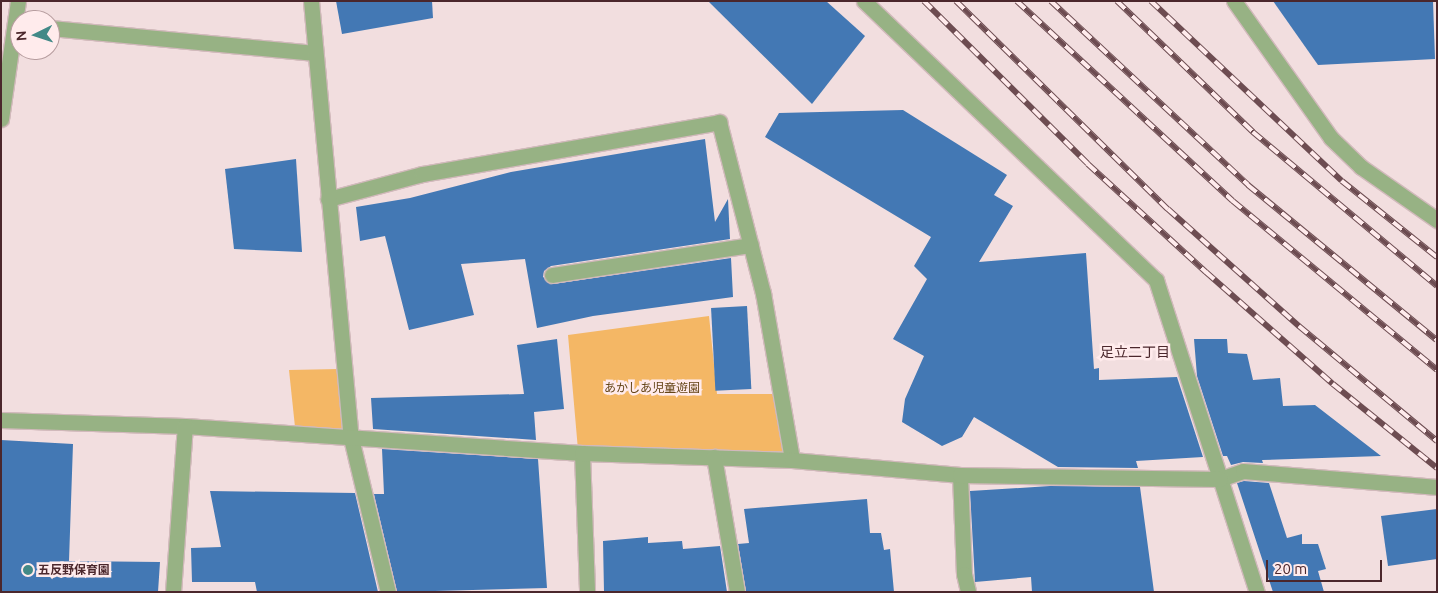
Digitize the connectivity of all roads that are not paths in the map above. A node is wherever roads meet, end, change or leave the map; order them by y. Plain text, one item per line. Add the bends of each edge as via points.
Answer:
1 (310, 1) edge
2 (864, 1) edge
3 (1234, 1) edge
4 (60, 29) edge
5 (313, 53) junction
6 (12, 60) edge
7 (1, 119) edge
8 (328, 199) junction
9 (1437, 220) edge
10 (750, 245) junction
11 (552, 275) dead end
12 (1, 420) edge
13 (185, 426) junction
14 (351, 438) junction
15 (582, 453) junction
16 (714, 457) junction
17 (792, 460) junction
18 (960, 475) junction
19 (1220, 479) junction
20 (1437, 487) edge
21 (173, 592) edge
22 (388, 592) edge
23 (587, 592) edge
24 (737, 592) edge
25 (968, 592) edge
26 (1258, 592) edge

1 - 5 street
2 - 19 street via 1156,280
3 - 9 street via 1331,138 1360,167
4 - 5 street
5 - 8 street
6 - 7 street
8 - 10 street via 422,174 719,122
8 - 14 street
10 - 11 street
10 - 17 street via 763,293
12 - 13 street
13 - 14 street
13 - 21 street
14 - 15 street
14 - 22 street
15 - 16 street
15 - 23 street
16 - 17 street
16 - 24 street
17 - 18 street
18 - 19 street
18 - 25 street via 964,574
19 - 20 street via 1243,471
19 - 26 street

